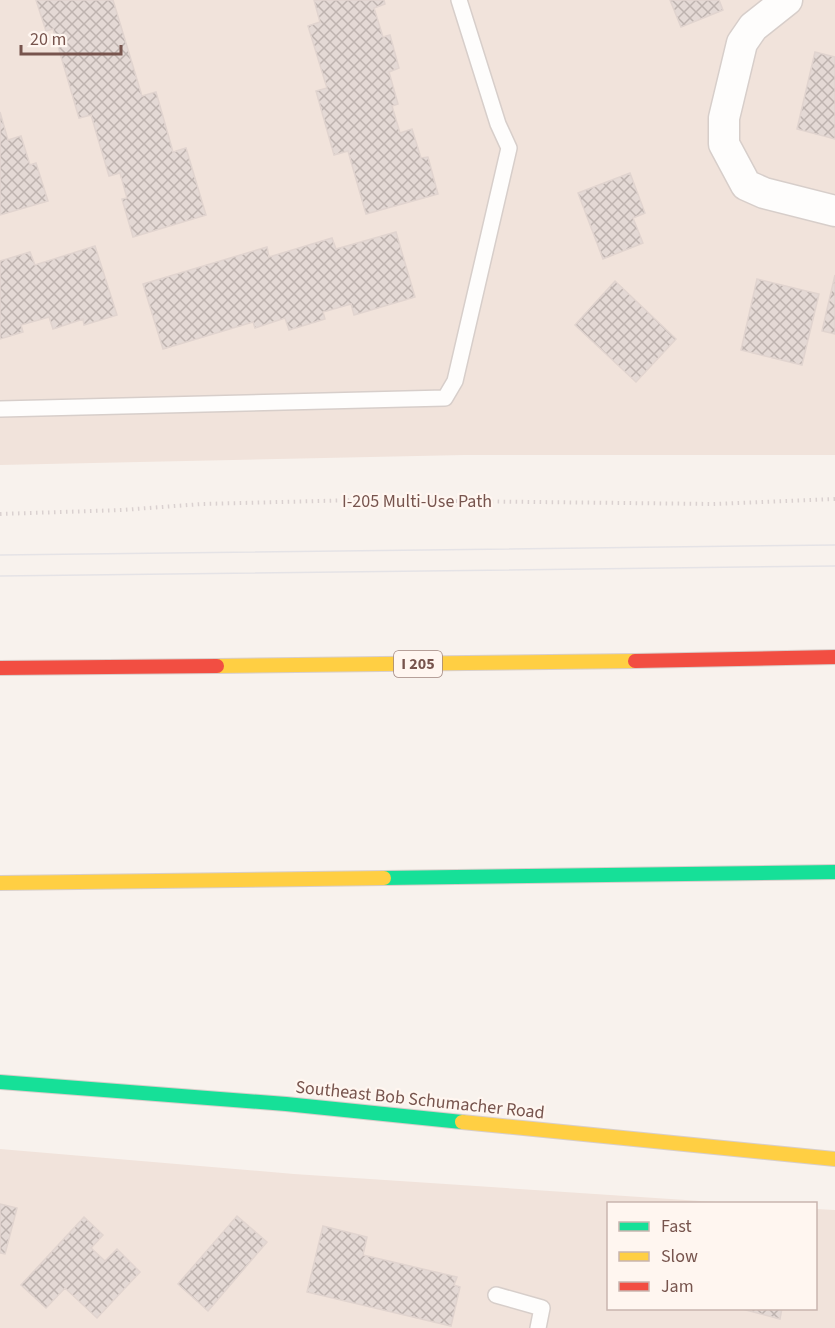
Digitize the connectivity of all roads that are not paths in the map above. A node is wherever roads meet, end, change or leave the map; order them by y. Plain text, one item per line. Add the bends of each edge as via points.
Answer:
1 (459, 0) edge
2 (787, 0) edge
3 (835, 211) edge
4 (0, 409) edge
5 (835, 657) edge
6 (0, 668) edge
7 (835, 872) edge
8 (0, 883) edge
9 (0, 1082) edge
10 (835, 1159) edge
11 (496, 1294) dead end
12 (538, 1328) edge

1 - 4 lane via 509,148 455,381 445,398
2 - 3 street via 753,27 742,43 724,118 724,144 746,185
5 - 6 main road, I 205
7 - 8 main road
9 - 10 main road, Southeast Bob Schumacher Road via 286,1104
11 - 12 lane via 542,1308

